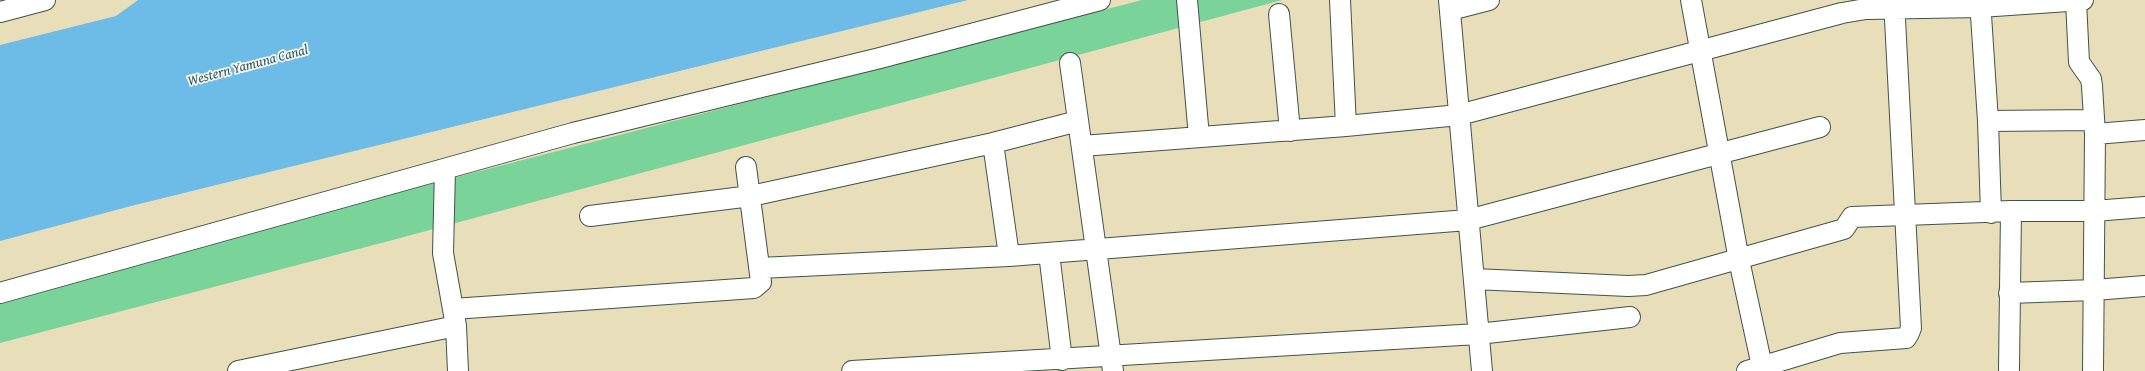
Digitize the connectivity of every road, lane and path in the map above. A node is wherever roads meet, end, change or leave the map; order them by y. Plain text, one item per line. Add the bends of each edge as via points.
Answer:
1 (45, 0) edge
2 (1100, 0) edge
3 (1186, 0) edge
4 (1340, 0) edge
5 (1489, 0) edge
6 (1691, 0) edge
7 (2079, 0) edge
8 (1980, 3) edge
9 (1894, 4) edge
10 (1450, 5) edge
11 (0, 12) edge
12 (1279, 14) dead end
13 (1700, 50) junction
14 (1070, 63) dead end
15 (1459, 115) junction
16 (1078, 121) junction
17 (1988, 121) junction
18 (1346, 126) junction
19 (1820, 127) dead end
20 (2094, 127) junction
21 (2145, 130) edge
22 (1290, 131) junction
23 (1199, 137) junction
24 (993, 143) junction
25 (1082, 146) junction
26 (1721, 153) junction
27 (746, 167) dead end
28 (445, 169) junction
29 (751, 196) junction
30 (2145, 207) edge
31 (2011, 211) junction
32 (2094, 211) junction
33 (1991, 213) junction
34 (1904, 215) junction
35 (590, 216) dead end
36 (1468, 220) junction
37 (1095, 250) junction
38 (1049, 253) junction
39 (1009, 256) junction
40 (1739, 260) junction
41 (760, 268) junction
42 (1474, 279) junction
43 (2145, 286) edge
44 (2094, 290) junction
45 (0, 293) edge
46 (2010, 293) junction
47 (1630, 317) dead end
48 (454, 318) junction
49 (1478, 334) junction
50 (1062, 360) junction
51 (1112, 364) edge
52 (1757, 369) edge
53 (2009, 369) dead end
54 (238, 371) edge
55 (458, 371) edge
56 (852, 371) edge
57 (1482, 371) edge
58 (2093, 371) edge

1 - 11 street
2 - 28 street via 880,58 573,133
3 - 23 street
4 - 18 street
5 - 10 street
6 - 13 street
7 - 8 street
7 - 20 street via 2079,62 2091,79
8 - 9 street
8 - 17 street
9 - 13 street via 1842,13
9 - 34 street
10 - 15 street
12 - 22 street
13 - 15 street
13 - 26 street
14 - 16 street
15 - 18 street
15 - 36 street
16 - 24 street
16 - 25 street
17 - 20 street
17 - 33 street
18 - 22 street
19 - 26 street
20 - 21 street
20 - 32 street
22 - 23 street
23 - 25 street
24 - 29 street
24 - 39 street
25 - 37 street
26 - 36 street
26 - 40 street
27 - 29 street
28 - 45 street
28 - 48 street via 443,253
29 - 35 street
29 - 41 street
30 - 32 street
31 - 32 street
31 - 33 street
31 - 46 street
32 - 44 street
33 - 34 street
34 - 40 street via 1852,217 1844,229
34 - 52 street via 1911,328 1906,338 1840,343
36 - 37 street
36 - 42 street
37 - 38 street
37 - 51 street
38 - 39 street
38 - 50 street
39 - 41 street
40 - 42 street via 1658,282 1628,286
40 - 52 street
41 - 48 street via 762,282 754,288
42 - 49 street
43 - 44 street
44 - 46 street
44 - 58 street
46 - 53 street
47 - 49 street
48 - 54 street
48 - 55 street
49 - 51 street
49 - 57 street
50 - 51 street
50 - 56 street

